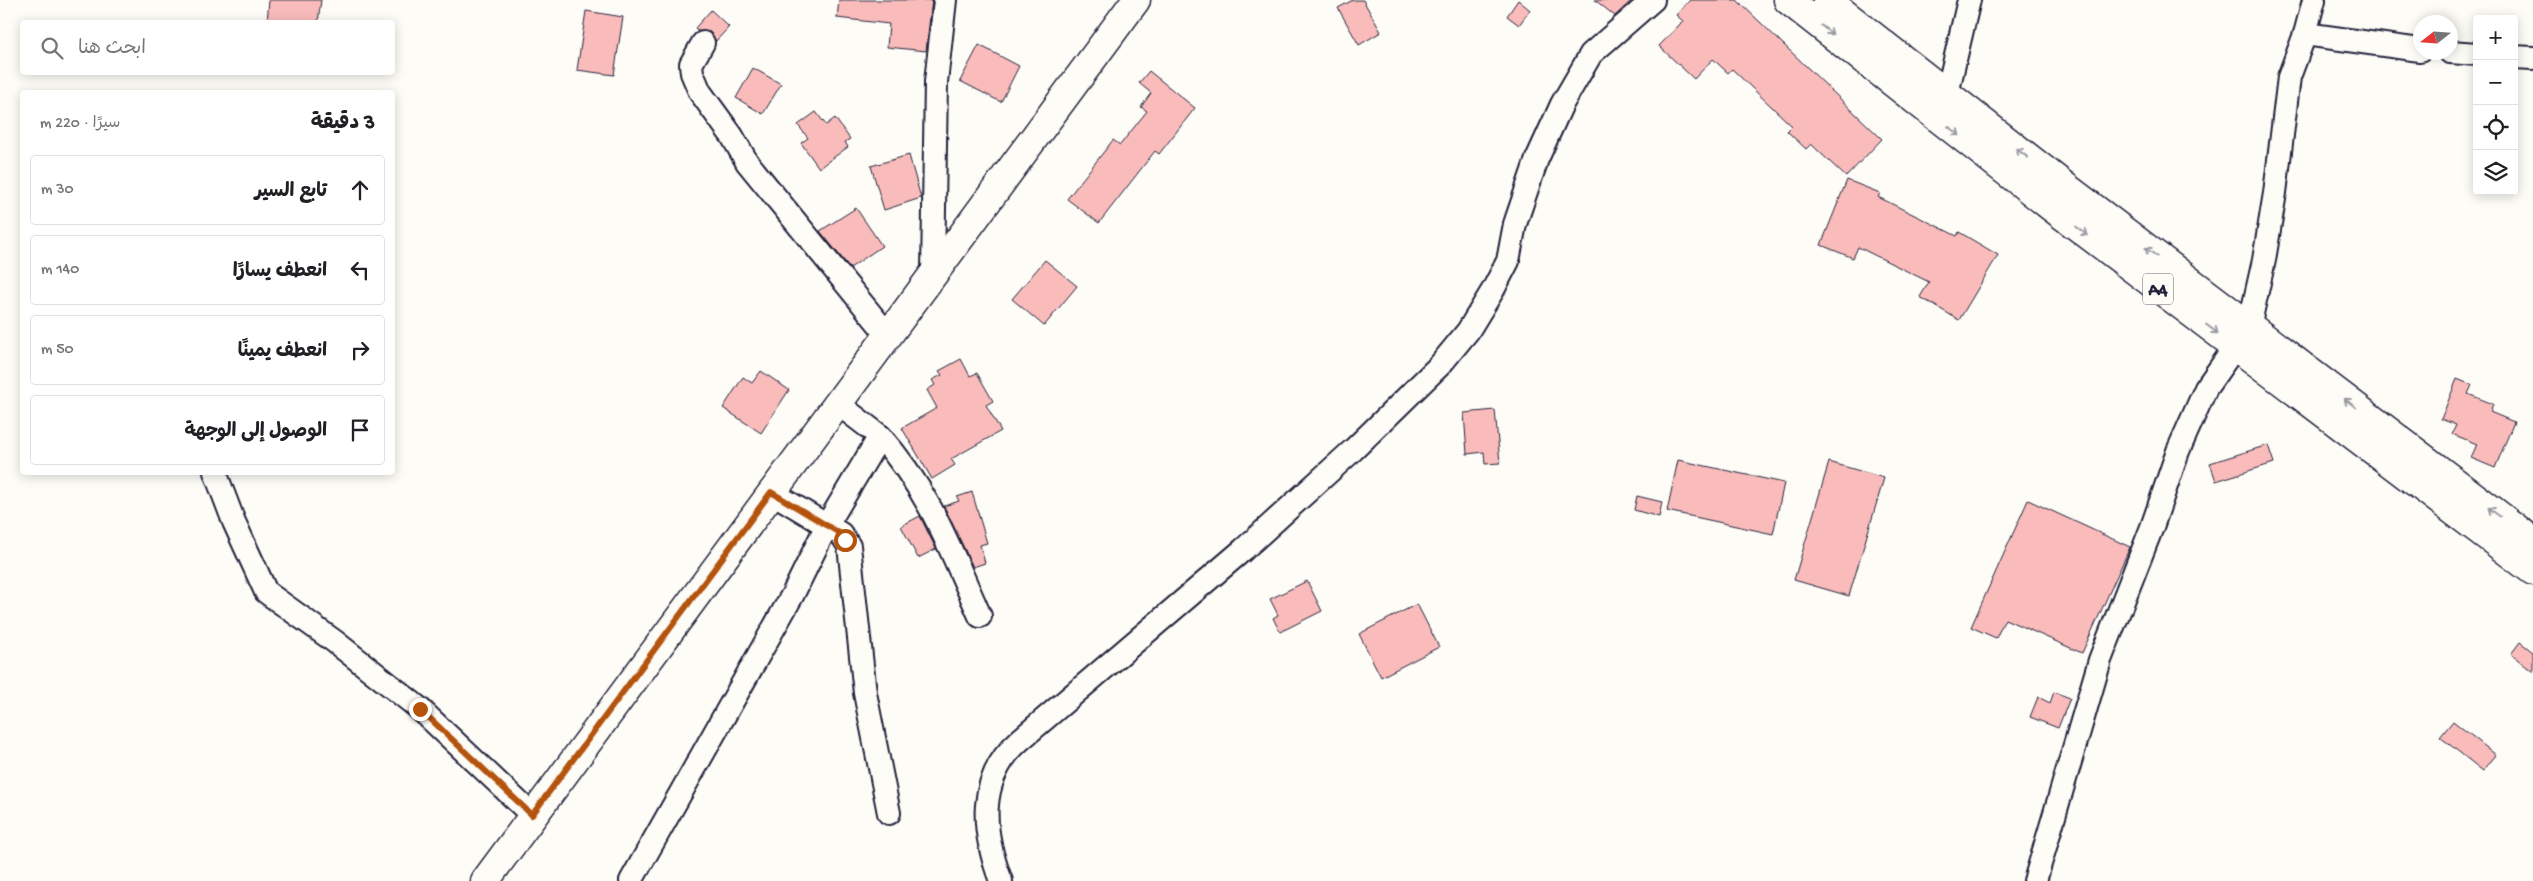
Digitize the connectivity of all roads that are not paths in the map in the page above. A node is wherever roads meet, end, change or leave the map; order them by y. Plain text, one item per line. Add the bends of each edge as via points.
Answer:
1 (945, 0) edge
2 (1136, 0) edge
3 (1653, 0) edge
4 (1788, 0) edge
5 (1826, 0) edge
6 (1969, 0) edge
7 (2314, 0) edge
8 (2304, 34) junction
9 (703, 43) dead end
10 (2413, 49) edge
11 (2458, 53) edge
12 (2473, 54) edge
13 (2518, 57) edge
14 (2533, 58) edge
15 (1948, 94) junction
16 (933, 272) junction
17 (887, 334) junction
18 (2241, 337) junction
19 (836, 402) junction
20 (880, 436) junction
21 (2374, 436) junction
22 (216, 475) edge
23 (771, 492) junction
24 (827, 525) junction
25 (2533, 541) edge
26 (2533, 571) edge
27 (980, 616) dead end
28 (889, 812) dead end
29 (532, 815) junction
30 (485, 881) edge
31 (631, 881) edge
32 (1001, 881) edge
33 (2035, 881) edge

1 - 16 street via 936,82
2 - 16 main road
3 - 32 street via 1591,54 1562,104 1534,169 1515,224 1508,260 1468,330 1440,366 1244,549 1006,755 994,774 985,825
4 -> 18 main road, A4 via 2043,200
5 - 15 main road, A4
6 - 15 street
7 - 8 street
8 - 10 street
8 - 18 street via 2289,77 2264,260
9 - 17 street via 691,64 700,92 747,162
11 - 12 street
13 - 14 street
18 -> 15 main road, A4
16 - 17 main road
17 - 19 main road
18 - 21 main road, A4
18 - 33 street via 2206,388 2178,451 2100,660
19 - 20 street
19 - 23 main road
20 - 24 street
20 - 27 street via 931,505
25 -> 21 main road, A4
21 - 26 main road, A4
22 - 29 street via 266,592 420,709
23 - 24 street
23 - 29 main road
24 - 28 street via 841,534 851,553 865,693
24 - 31 street via 784,611
29 - 30 main road

